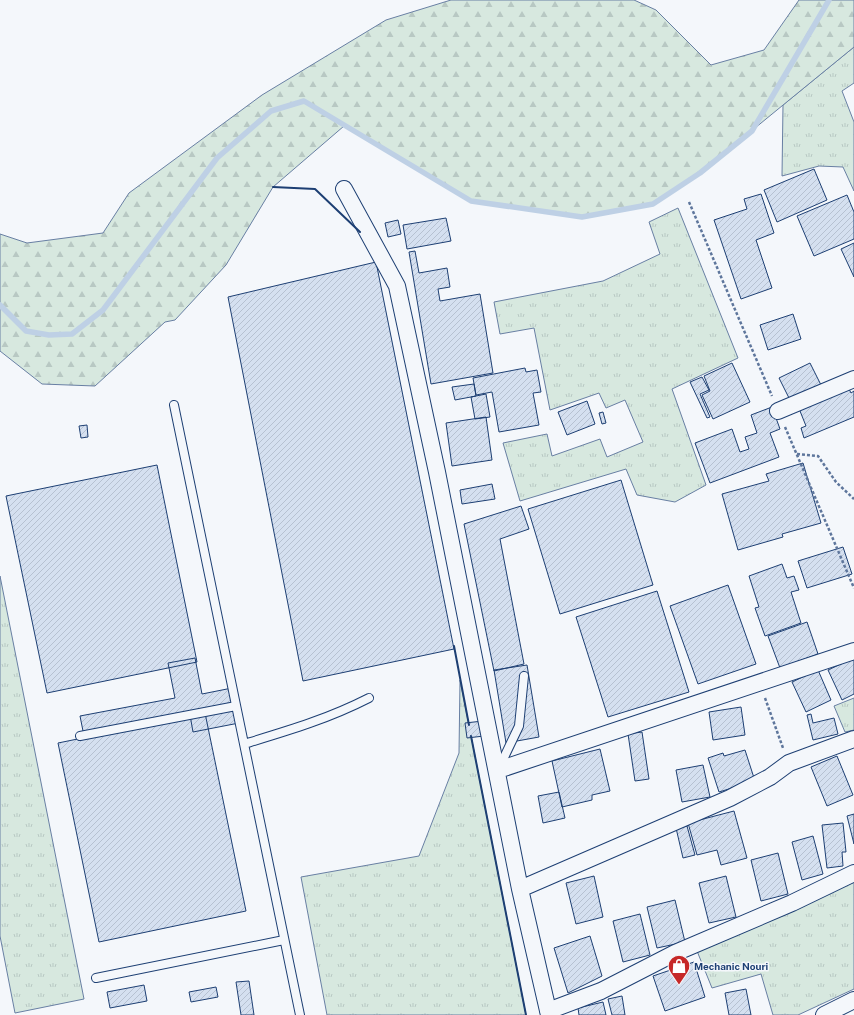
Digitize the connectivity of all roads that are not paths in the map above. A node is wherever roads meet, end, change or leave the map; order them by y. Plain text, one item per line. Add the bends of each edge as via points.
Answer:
1 (344, 189) dead end
2 (854, 379) edge
3 (174, 405) dead end
4 (778, 411) dead end
5 (854, 651) edge
6 (524, 676) dead end
7 (369, 698) dead end
8 (236, 706) junction
9 (80, 736) dead end
10 (854, 739) edge
11 (244, 744) junction
12 (498, 770) junction
13 (854, 873) edge
14 (520, 889) junction
15 (284, 940) junction
16 (96, 978) dead end
17 (854, 1000) edge
18 (549, 1013) edge
19 (300, 1015) edge
20 (824, 1015) edge

1 - 12 street via 397,286
2 - 4 street
3 - 8 lane
5 - 12 street
6 - 12 lane via 519,726
7 - 11 lane via 308,725
8 - 9 lane
8 - 11 lane
10 - 14 street via 789,763 770,777 730,798
11 - 15 lane
12 - 14 street
13 - 18 street via 792,903 675,953 602,991
14 - 18 street
15 - 16 lane
15 - 19 lane
17 - 20 street

